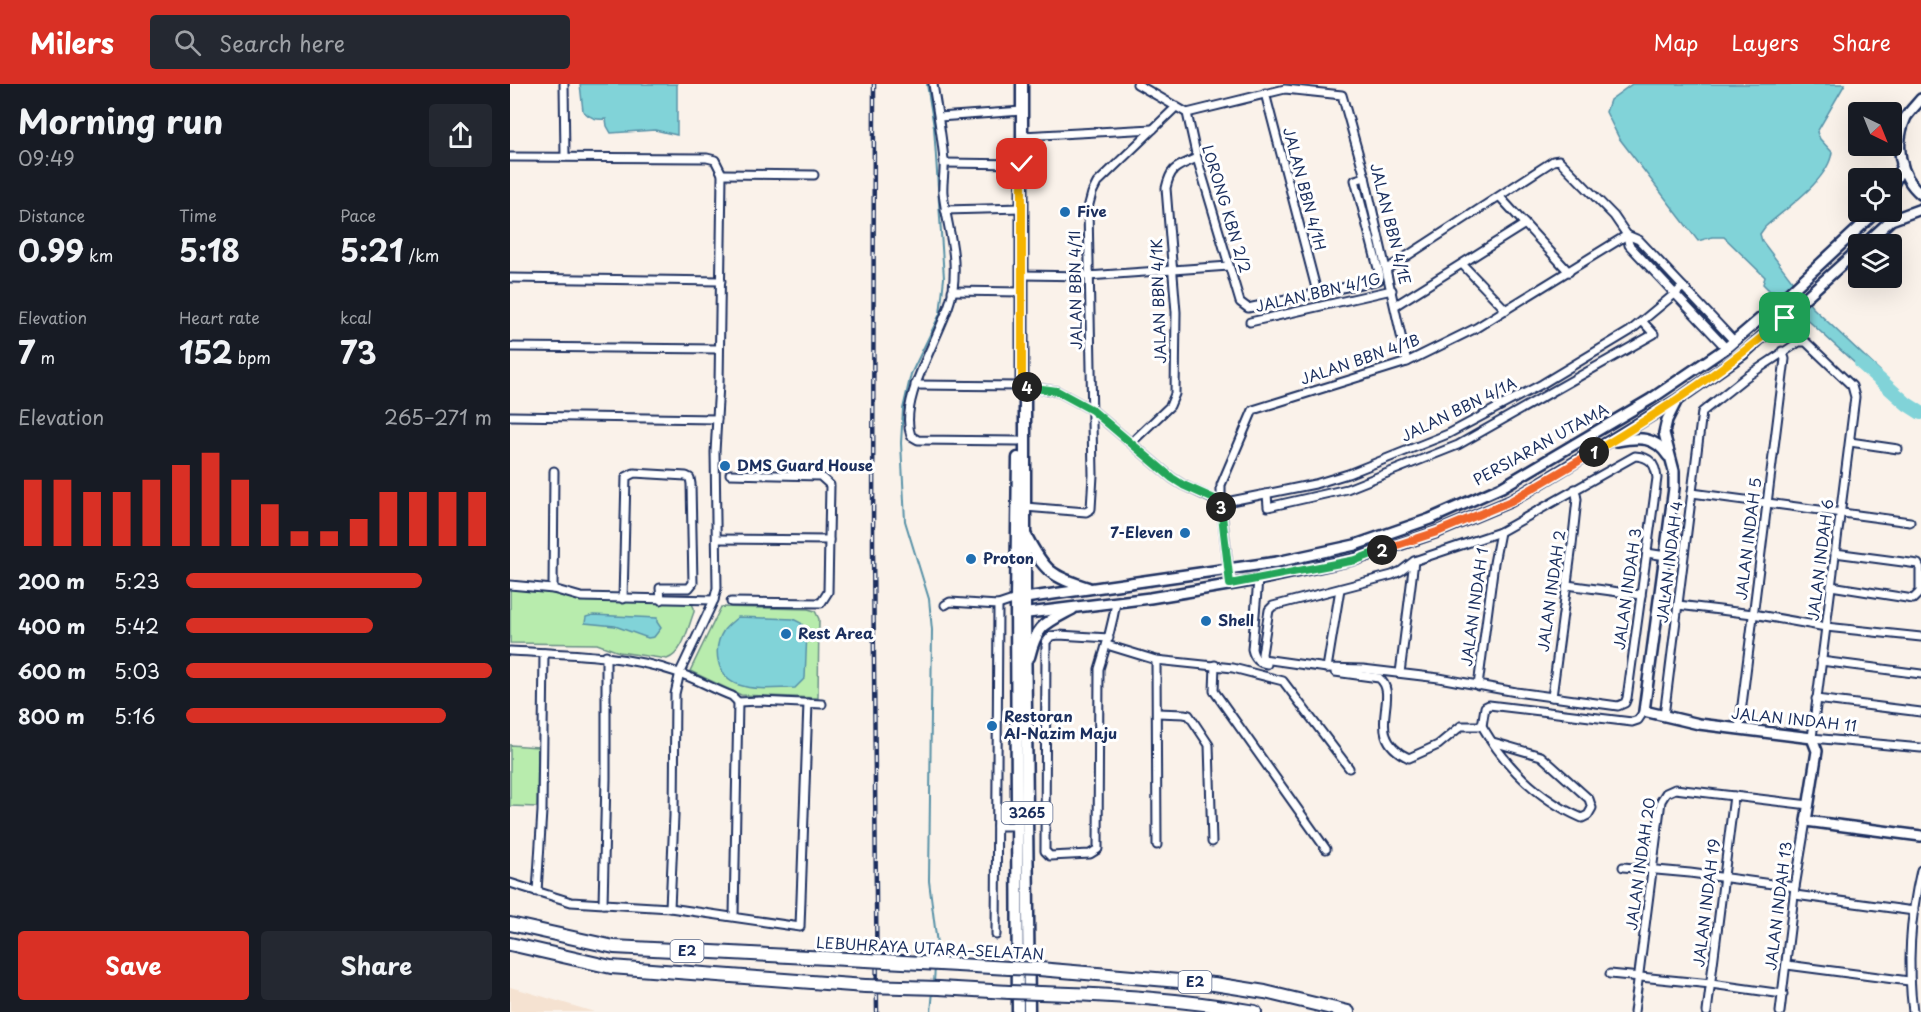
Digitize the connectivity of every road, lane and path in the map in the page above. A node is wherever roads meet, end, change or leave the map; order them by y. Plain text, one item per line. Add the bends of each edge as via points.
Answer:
1 (564, 84) edge
2 (933, 84) edge
3 (1022, 84) edge
4 (1137, 84) edge
5 (1294, 87) edge
6 (1265, 93) junction
7 (1921, 99) edge
8 (1176, 107) junction
9 (1022, 111) junction
10 (1187, 113) junction
11 (939, 117) junction
12 (1153, 129) junction
13 (1022, 136) junction
14 (565, 156) junction
15 (510, 157) edge
16 (1197, 158) junction
17 (945, 163) junction
18 (1022, 164) junction
19 (1902, 166) joint
20 (722, 174) junction
21 (814, 175) dead end
22 (1365, 177) junction
23 (1921, 194) edge
24 (1500, 197) junction
25 (1022, 208) junction
26 (1921, 209) edge
27 (945, 210) junction
28 (1865, 222) edge
29 (1525, 224) junction
30 (1875, 234) edge
31 (1627, 235) junction
32 (1848, 260) edge
33 (1462, 264) junction
34 (1229, 266) junction
35 (1387, 269) junction
36 (1173, 271) junction
37 (1569, 272) junction
38 (1022, 275) junction
39 (1088, 276) junction
40 (510, 278) edge
41 (721, 281) junction
42 (1683, 287) junction
43 (1392, 290) junction
44 (952, 291) junction
45 (1022, 292) junction
46 (1317, 292) junction
47 (1675, 294) junction
48 (1396, 305) junction
49 (1506, 310) junction
50 (1250, 322) dead end
51 (1643, 322) junction
52 (1734, 341) junction
53 (510, 347) edge
54 (1726, 348) junction
55 (720, 349) junction
56 (1782, 351) junction
57 (1407, 362) junction
58 (915, 385) junction
59 (1022, 386) junction
60 (1677, 400) junction
61 (1092, 410) junction
62 (510, 416) edge
63 (717, 419) junction
64 (1018, 441) junction
65 (1611, 441) junction
66 (1132, 442) junction
67 (1850, 442) junction
68 (1898, 449) dead end
69 (1669, 458) junction
70 (1377, 463) junction
71 (554, 471) dead end
72 (730, 474) dead end
73 (1382, 475) junction
74 (1575, 489) junction
75 (1692, 493) junction
76 (1267, 494) junction
77 (1221, 502) junction
78 (1768, 502) junction
79 (1025, 507) junction
80 (1840, 512) junction
81 (1910, 522) dead end
82 (1500, 532) junction
83 (1024, 534) junction
84 (718, 539) junction
85 (829, 540) junction
86 (1647, 553) junction
87 (1835, 553) junction
88 (1666, 556) junction
89 (1414, 561) junction
90 (1228, 569) junction
91 (1258, 580) junction
92 (1230, 584) junction
93 (510, 585) edge
94 (1567, 585) junction
95 (1831, 586) junction
96 (1088, 588) junction
97 (1340, 588) junction
98 (553, 589) junction
99 (1641, 595) junction
100 (1020, 598) junction
101 (623, 599) junction
102 (661, 600) junction
103 (714, 600) junction
104 (731, 602) dead end
105 (1116, 603) junction
106 (945, 605) dead end
107 (998, 605) junction
108 (1678, 605) junction
109 (1072, 609) junction
110 (1020, 614) junction
111 (1754, 614) junction
112 (1826, 627) junction
113 (1921, 637) edge
114 (1108, 642) junction
115 (510, 651) edge
116 (544, 653) junction
117 (606, 656) junction
118 (1156, 660) junction
119 (1821, 661) junction
120 (1215, 665) junction
121 (1327, 668) junction
122 (1025, 671) junction
123 (680, 672) junction
124 (1400, 673) junction
125 (1921, 674) edge
126 (1478, 686) junction
127 (1552, 697) junction
128 (1816, 699) junction
129 (738, 702) junction
130 (808, 703) junction
131 (822, 704) dead end
132 (1644, 711) junction
133 (1921, 712) edge
134 (1157, 713) junction
135 (1664, 716) junction
136 (1482, 726) junction
137 (1739, 729) junction
138 (1812, 738) junction
139 (1493, 742) junction
140 (1921, 748) edge
141 (1349, 768) dead end
142 (1734, 796) junction
143 (1809, 805) junction
144 (1806, 821) junction
145 (997, 826) junction
146 (1017, 826) junction
147 (1921, 836) edge
148 (1212, 842) dead end
149 (1157, 845) dead end
150 (1326, 849) dead end
151 (1623, 867) dead end
152 (1653, 869) junction
153 (1921, 870) edge
154 (1724, 877) junction
155 (510, 883) edge
156 (1796, 887) junction
157 (537, 892) junction
158 (1795, 895) junction
159 (603, 904) junction
160 (670, 908) junction
161 (1914, 911) junction
162 (734, 916) junction
163 (510, 924) edge
164 (996, 935) dead end
165 (510, 944) edge
166 (1787, 965) junction
167 (1610, 974) dead end
168 (1639, 978) junction
169 (1909, 981) junction
170 (1711, 984) junction
171 (1783, 994) junction
172 (1018, 1012) edge
173 (1029, 1012) edge
174 (1255, 1012) edge
175 (1348, 1012) edge
176 (1634, 1012) edge
177 (1707, 1012) edge
178 (1780, 1012) edge
179 (1913, 1012) edge

1 - 14 street
2 - 11 street
3 - 9 main road, 3265
4 - 8 street
5 - 6 street
5 - 22 street, JALAN BBN 4/1E via 1342,94
6 - 10 street
6 - 46 street, JALAN BBN 4/1H
7 - 19 main road via 1906,117 1899,141
8 - 10 street
8 - 12 street, JALAN BBN 4/1I
9 - 11 street
9 - 13 main road, 3265
10 - 16 street, LORONG KBN 2/2
11 - 17 street
12 - 13 street
12 - 39 street, JALAN BBN 4/1I via 1097,183 1092,193 1088,208
13 - 18 main road, 3265
14 - 15 street
14 - 20 street via 707,158 715,160
16 - 34 street, LORONG KBN 2/2
16 - 36 street, JALAN BBN 4/1K via 1177,167 1166,188
17 - 18 street
17 - 27 street
18 - 25 main road, 3265
19 - 23 main road
20 - 21 street
20 - 41 street
22 - 35 street, JALAN BBN 4/1E
22 - 46 street via 1356,180 1379,280
24 - 29 street
24 - 31 street via 1553,160 1559,160 1606,207
24 - 35 street
25 - 27 street
25 - 38 main road, 3265
26 - 30 main road via 1891,220
27 - 44 street via 953,242
28 - 52 main road, PERSIARAN UTAMA
29 - 33 street
29 - 37 street
31 - 37 street, JALAN BBN 4/1B
31 - 42 street via 1639,240
31 - 47 street via 1629,245
32 - 60 main road, PERSIARAN UTAMA via 1743,354
33 - 48 street
33 - 49 street
34 - 36 street
34 - 46 street, LORONG KBN 2/2 via 1240,302 1248,308
35 - 43 street, JALAN BBN 4/1E
36 - 39 street
36 - 66 street, JALAN BBN 4/1K via 1175,394 1170,406
37 - 49 street, JALAN BBN 4/1B
38 - 39 street
38 - 45 main road, 3265
39 - 61 street, JALAN BBN 4/1I
40 - 41 street
41 - 55 street
42 - 47 street, JALAN BBN 4/1A
42 - 52 street
43 - 48 street, JALAN BBN 4/1E
43 - 50 street, JALAN BBN 4/1G
44 - 45 street
44 - 58 street
45 - 59 main road, 3265
47 - 51 street, JALAN BBN 4/1A
47 - 54 street
48 - 57 street, JALAN BBN 4/1E
49 - 57 street, JALAN BBN 4/1B
51 - 70 street, JALAN BBN 4/1A via 1491,412
51 - 73 street via 1654,334 1458,445
52 - 54 main road, PERSIARAN UTAMA
53 - 55 street
54 - 90 main road, PERSIARAN UTAMA via 1651,399 1502,487 1430,519 1354,545
55 - 63 street
56 - 67 street, JALAN INDAH 6 via 1806,342 1852,386 1855,396
56 - 75 street, JALAN INDAH 4 via 1702,412
56 - 78 street, JALAN INDAH 5 via 1785,359
57 - 77 street, JALAN BBN 4/1B via 1253,411 1221,485
58 - 59 street
58 - 64 street via 909,429 918,440
59 - 61 street via 1057,391
59 - 64 main road, 3265
59 - 79 main road, 3265
60 - 65 main road, PERSIARAN UTAMA
60 - 69 main road via 1664,434
61 - 66 street
61 - 79 street, JALAN BBN 4/1I via 1091,510
62 - 63 street
63 - 84 street
64 - 100 main road, 3265
65 - 69 main road via 1645,438 1656,442
65 - 91 main road, PERSIARAN UTAMA via 1511,501 1437,532 1356,560
66 - 77 street via 1172,478
67 - 68 street
67 - 80 street, JALAN INDAH 6
69 - 88 main road via 1674,488
70 - 73 street
70 - 76 street, JALAN BBN 4/1A
71 - 98 street
72 - 85 street via 820,476 830,485
73 - 76 street via 1347,489 1269,507
74 - 82 street
74 - 86 street, JALAN INDAH 3 via 1635,456 1652,461 1657,478
74 - 94 street, JALAN INDAH 2
75 - 78 street
75 - 108 street, JALAN INDAH 4
76 - 77 street, JALAN BBN 4/1A
77 - 90 street, JALAN BBN 4/1B
78 - 80 street
78 - 111 street, JALAN INDAH 5
79 - 83 main road, 3265
80 - 81 street
80 - 87 street, JALAN INDAH 6
82 - 89 street
82 - 126 street, JALAN INDAH 1
83 - 96 main road via 1044,566 1058,578
83 - 100 main road, 3265
84 - 85 street
84 - 103 street
85 - 104 street via 828,592 821,603
86 - 88 street
86 - 99 street, JALAN INDAH 3
87 - 95 street, JALAN INDAH 6
87 - 95 street via 1913,563 1920,568 1920,592 1912,599
88 - 132 main road
89 - 97 street via 1392,575
89 - 124 street
90 - 92 street, JALAN BBN 4/1B
90 - 96 main road, PERSIARAN UTAMA
91 - 92 main road, PERSIARAN UTAMA
91 - 136 street via 1252,649 1257,661 1379,678 1387,689 1383,728 1401,754 1409,758 1438,745 1461,726
92 - 105 main road, PERSIARAN UTAMA
93 - 98 street
94 - 99 street
94 - 127 street, JALAN INDAH 2
95 - 112 street, JALAN INDAH 6
96 - 100 main road, PERSIARAN UTAMA
97 - 121 street
97 - 121 street via 1269,610 1263,659
98 - 101 street via 581,597
99 - 127 street, JALAN INDAH 3 via 1624,703 1618,706
100 - 107 street
100 - 110 main road, 3265
101 - 102 street
101 - 102 street via 626,477 634,473 686,476 692,484 693,583 689,588 660,588
102 - 103 street
103 - 123 street
105 - 109 main road, PERSIARAN UTAMA
105 - 114 street
106 - 107 street
107 - 110 street
107 - 145 street
108 - 111 street
108 - 135 street, JALAN INDAH 4
109 - 110 main road, PERSIARAN UTAMA
109 - 122 main road via 1038,630
110 - 122 main road, 3265
110 - 146 main road, 3265
111 - 112 street
111 - 137 street, JALAN INDAH 5
112 - 113 street
112 - 119 street, JALAN INDAH 6
114 - 114 street via 1100,669 1098,849 1090,854 1050,856 1045,851 1046,642 1059,635
114 - 118 street
115 - 116 street
116 - 117 street
116 - 157 street
117 - 123 street
117 - 159 street
118 - 120 street
118 - 134 street
119 - 125 street
119 - 128 street, JALAN INDAH 6
120 - 141 street via 1283,681
120 - 150 street via 1214,691
121 - 124 street
122 - 173 main road, 3265
123 - 129 street
123 - 160 street via 675,694
124 - 126 street
126 - 127 street
128 - 133 street
128 - 138 street, JALAN INDAH 6
129 - 130 street
129 - 162 street
130 - 131 street
130 - 162 street via 800,927
132 - 135 main road, JALAN INDAH 11
132 - 136 street via 1632,722 1490,705 1483,711
134 - 148 street via 1189,715 1208,740
134 - 149 street
135 - 137 main road, JALAN INDAH 11
136 - 139 street
137 - 138 main road, JALAN INDAH 11
138 - 140 street, JALAN INDAH 11
138 - 143 main road, JALAN INDAH 13 via 1817,751
139 - 139 street via 1541,756 1589,799 1592,808 1588,815 1582,818 1558,808 1526,784
142 - 143 street, JALAN INDAH 20
142 - 152 street, JALAN INDAH 20 via 1675,789 1666,793 1661,801
142 - 154 street, JALAN INDAH 19
143 - 144 main road, JALAN INDAH 13
144 - 147 main road
144 - 156 street, JALAN INDAH 13
145 - 146 street
145 - 164 street
146 - 172 main road, 3265
151 - 152 street
152 - 154 street
152 - 168 street, JALAN INDAH 20
153 - 161 street
154 - 156 street
154 - 170 street, JALAN INDAH 19
155 - 157 street
156 - 158 street, JALAN INDAH 13
157 - 159 street via 571,902
158 - 161 street
158 - 166 street, JALAN INDAH 13
159 - 160 street
160 - 162 street
161 - 169 street
163 - 175 highway, LEBUHRAYA UTARA–SELATAN / E2, bridge via 614,947 1040,969 1214,984
165 - 174 highway, E2, bridge via 612,967 865,986 1108,995 1207,1003
166 - 169 street
166 - 171 street, JALAN INDAH 13
167 - 168 street
168 - 170 street
168 - 176 street, JALAN INDAH 20
169 - 179 street
170 - 171 street
170 - 177 street, JALAN INDAH 19
171 - 178 street, JALAN INDAH 13

